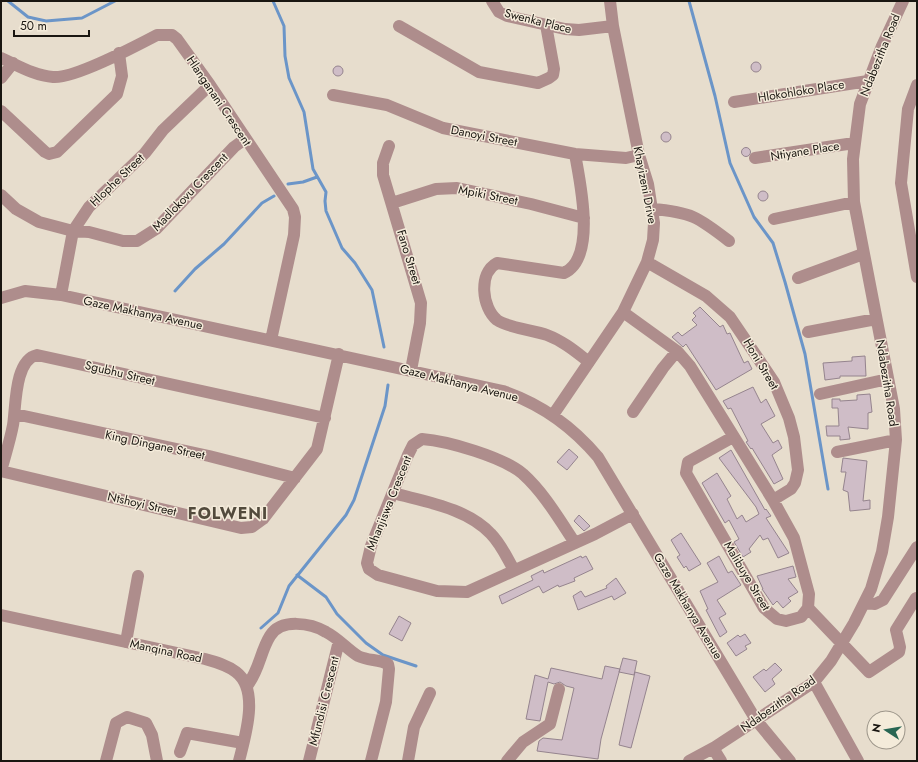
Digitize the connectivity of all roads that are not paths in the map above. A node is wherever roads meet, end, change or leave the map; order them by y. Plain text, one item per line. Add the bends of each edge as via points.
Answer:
1 (492, 1) edge
2 (610, 1) edge
3 (903, 1) edge
4 (546, 25) junction
5 (399, 26) dead end
6 (613, 26) junction
7 (119, 53) junction
8 (1, 58) edge
9 (13, 63) junction
10 (1, 78) edge
11 (868, 81) junction
12 (210, 85) junction
13 (917, 85) edge
14 (333, 95) dead end
15 (734, 102) dead end
16 (1, 111) edge
17 (245, 139) junction
18 (854, 143) junction
19 (389, 146) dead end
20 (575, 154) junction
21 (639, 155) junction
22 (755, 158) dead end
23 (1, 195) edge
24 (854, 202) junction
25 (392, 203) junction
26 (652, 209) junction
27 (584, 218) junction
28 (774, 219) dead end
29 (72, 231) junction
30 (729, 241) dead end
31 (863, 254) junction
32 (647, 262) junction
33 (916, 265) edge
34 (917, 277) edge
35 (798, 278) dead end
36 (62, 296) junction
37 (1, 298) edge
38 (623, 312) junction
39 (876, 319) junction
40 (808, 332) dead end
41 (270, 340) junction
42 (677, 351) junction
43 (339, 354) junction
44 (588, 362) junction
45 (411, 370) junction
46 (888, 379) junction
47 (820, 394) dead end
48 (633, 412) dead end
49 (15, 414) junction
50 (553, 415) junction
51 (325, 418) junction
52 (733, 437) junction
53 (896, 440) junction
54 (837, 452) dead end
55 (1, 471) edge
56 (296, 478) junction
57 (393, 493) junction
58 (773, 500) junction
59 (633, 514) junction
60 (575, 542) junction
61 (917, 547) edge
62 (514, 570) junction
63 (138, 576) dead end
64 (916, 598) dead end
65 (865, 603) junction
66 (808, 608) junction
67 (1, 615) edge
68 (339, 641) junction
69 (126, 642) junction
70 (842, 644) junction
71 (814, 682) junction
72 (247, 686) junction
73 (559, 689) dead end
74 (430, 693) dead end
75 (756, 720) junction
76 (243, 743) junction
77 (713, 748) junction
78 (180, 752) dead end
79 (106, 761) edge
80 (157, 761) edge
81 (239, 761) edge
82 (309, 761) edge
83 (371, 761) edge
84 (408, 761) edge
85 (507, 761) edge
86 (689, 761) edge
87 (721, 761) edge
88 (790, 761) edge
89 (858, 761) edge

1 - 4 street, Swenka Place via 499,12 506,16
2 - 6 street, Khayizeni Drive
3 - 11 street, Ndabezitha Road
4 - 5 street via 554,68 553,75 538,83 479,72
4 - 6 street, Swenka Place via 579,30
6 - 21 street, Khayizeni Drive
7 - 9 street, Hlanganani Crescent via 58,78 45,76
7 - 12 street, Hlanganani Crescent via 157,35 172,35
7 - 16 street via 122,76 117,94 57,152 45,152
8 - 9 street, Hlanganani Crescent
9 - 10 street
11 - 15 street, Hlokohloko Place
11 - 18 street, Ndabezitha Road via 860,104
12 - 17 street, Hlanganani Crescent
12 - 29 street, Hlophe Street via 163,130 145,153 95,200
13 - 33 street via 908,109 901,174 902,193
14 - 20 street, Danoyi Street via 387,105 443,128
17 - 29 street, Madlokovu Crescent via 234,147 156,229 141,240 132,242
17 - 41 street, Hlanganani Crescent via 288,202 295,217 294,235
18 - 22 street, Ntiyane Place
18 - 24 street, Ndabezitha Road
19 - 25 street, Fano Street via 382,168
20 - 21 street, Danoyi Street via 626,158
20 - 27 street
21 - 26 street, Khayizeni Drive
23 - 29 street, Madlokovu Crescent via 27,216 53,227
24 - 28 street
24 - 31 street, Ndabezitha Road
25 - 27 street, Mpiki Street via 436,189 457,188
25 - 45 street, Fano Street via 421,303
26 - 30 street via 688,214 706,223
26 - 32 street, Khayizeni Drive via 654,240
27 - 44 street via 580,252 568,271 557,273 497,263 489,271 484,284 488,308 498,320 548,336
29 - 36 street, Hlophe Street
31 - 35 street
31 - 39 street, Ndabezitha Road
32 - 38 street, Khayizeni Drive
32 - 58 street, Honi Street via 706,296 730,317 774,382 789,418 798,470 795,484
33 - 34 street
36 - 37 street, Gaze Makhanya Avenue via 25,291
36 - 41 street, Gaze Makhanya Avenue
38 - 42 street
38 - 44 street, Khayizeni Drive
39 - 40 street
39 - 46 street, Ndabezitha Road
41 - 43 street, Gaze Makhanya Avenue
42 - 48 street
42 - 52 street via 690,366
43 - 45 street, Gaze Makhanya Avenue
43 - 51 street, Ntshoyi Street
44 - 50 street, Khayizeni Drive
45 - 50 street, Gaze Makhanya Avenue via 503,391 532,402
46 - 47 street
46 - 53 street, Ndabezitha Road via 894,409
49 - 51 street, Sgubhu Street via 18,385 26,364 34,356 42,355 121,375
49 - 55 street, Sgubhu Street
49 - 56 street, King Dingane Street via 209,456
50 - 59 street, Gaze Makhanya Avenue via 585,441 598,457
51 - 56 street, Ntshoyi Street via 317,449
52 - 58 street
52 - 66 street, Malibuye Street via 688,462 686,473 770,615 786,621 795,620
53 - 54 street
53 - 65 street, Ndabezitha Road via 882,552
55 - 56 street, Ntshoyi Street via 246,528 263,519
57 - 60 street, Mhanjiswa Crescent via 408,455 417,441 422,439 441,442 484,455 516,469 536,488
57 - 62 street via 466,515 490,533
57 - 62 street, Mhanjiswa Crescent via 370,546 367,563 372,573 423,588 459,592 478,588
58 - 66 street via 794,538 809,594
59 - 60 street, Mhanjiswa Crescent
59 - 75 street, Gaze Makhanya Avenue
60 - 62 street, Mhanjiswa Crescent
61 - 65 street via 883,600 875,604
63 - 69 street
64 - 70 street via 896,630 899,652 871,671 865,670 854,654
65 - 70 street, Ndabezitha Road
66 - 70 street
67 - 69 street, Manqina Road
68 - 72 street, Mfundisi Crescent via 316,628 294,624 279,627 270,636 257,671
68 - 82 street, Mfundisi Crescent
68 - 83 street, Mfundisi Crescent via 359,656 385,662 389,666 386,702
69 - 72 street, Manqina Road via 221,663 237,672
70 - 71 street, Ndabezitha Road
71 - 75 street, Ndabezitha Road
71 - 89 street
72 - 76 street via 249,702
73 - 85 street via 550,724 523,742
74 - 84 street via 414,727
75 - 77 street, Ndabezitha Road
75 - 88 street, Gaze Makhanya Avenue
76 - 78 street via 187,733
76 - 81 street
77 - 86 street, Ndabezitha Road
77 - 87 street
79 - 80 street via 116,723 123,718 146,723

